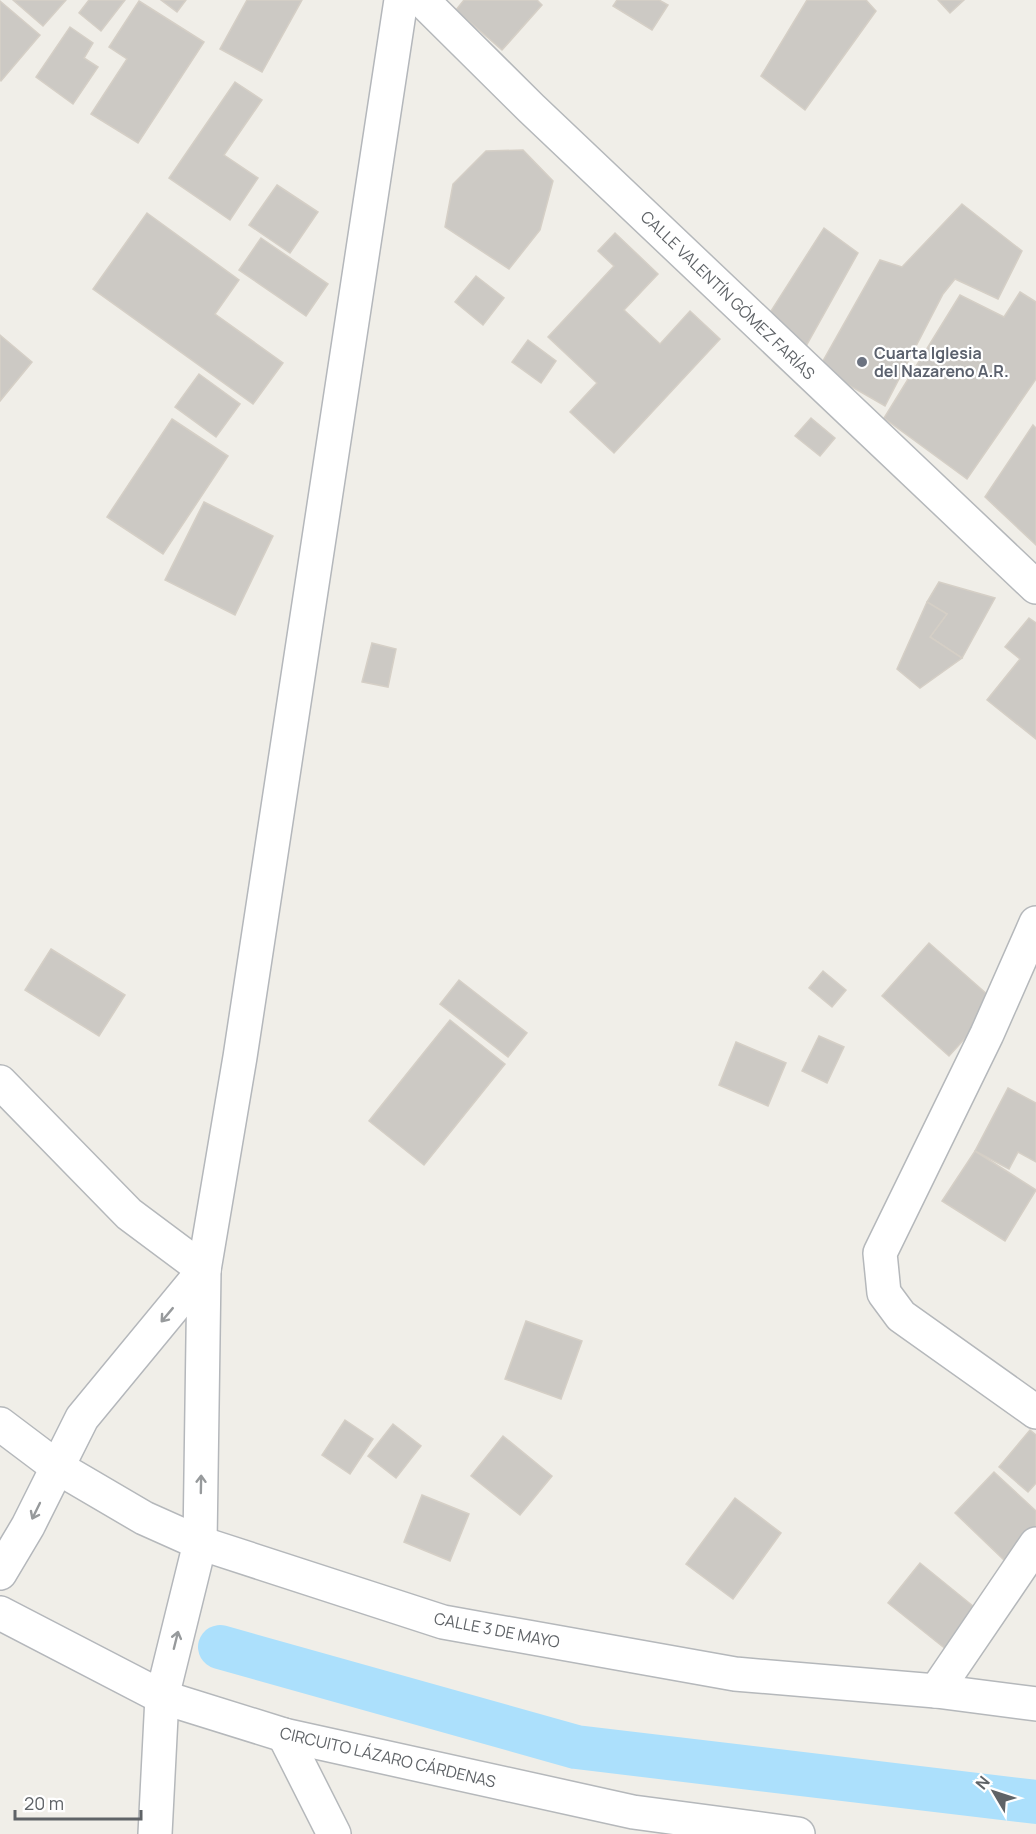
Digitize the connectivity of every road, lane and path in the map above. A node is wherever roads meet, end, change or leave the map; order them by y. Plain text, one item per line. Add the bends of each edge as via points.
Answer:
1 (400, 0) edge
2 (422, 0) edge
3 (1036, 587) edge
4 (1036, 923) edge
5 (0, 1082) edge
6 (204, 1270) junction
7 (1036, 1412) edge
8 (0, 1424) edge
9 (57, 1467) junction
10 (200, 1543) junction
11 (1036, 1544) edge
12 (0, 1573) edge
13 (0, 1613) edge
14 (936, 1692) junction
15 (162, 1697) junction
16 (1036, 1704) edge
17 (284, 1735) junction
18 (155, 1834) edge
19 (334, 1834) edge
20 (798, 1834) edge

1 - 6 street via 240,1057
2 - 3 street, CALLE VALENTÍN GÓMEZ FARÍAS
4 - 7 street via 880,1254 884,1293 901,1316
5 - 6 street via 129,1214
6 -> 9 street via 81,1418
10 -> 6 street
8 - 9 street, CALLE 3 DE MAYO
9 - 10 street, CALLE 3 DE MAYO via 144,1518
9 -> 12 street
10 - 14 street, CALLE 3 DE MAYO via 443,1622 735,1674
15 -> 10 street
11 - 14 street
13 - 15 street, CIRCUITO LÁZARO CÁRDENAS
14 - 16 street, CALLE 3 DE MAYO
15 - 17 street, CIRCUITO LÁZARO CÁRDENAS
15 - 18 street
17 - 19 street
17 - 20 street, CIRCUITO LÁZARO CÁRDENAS via 633,1812

